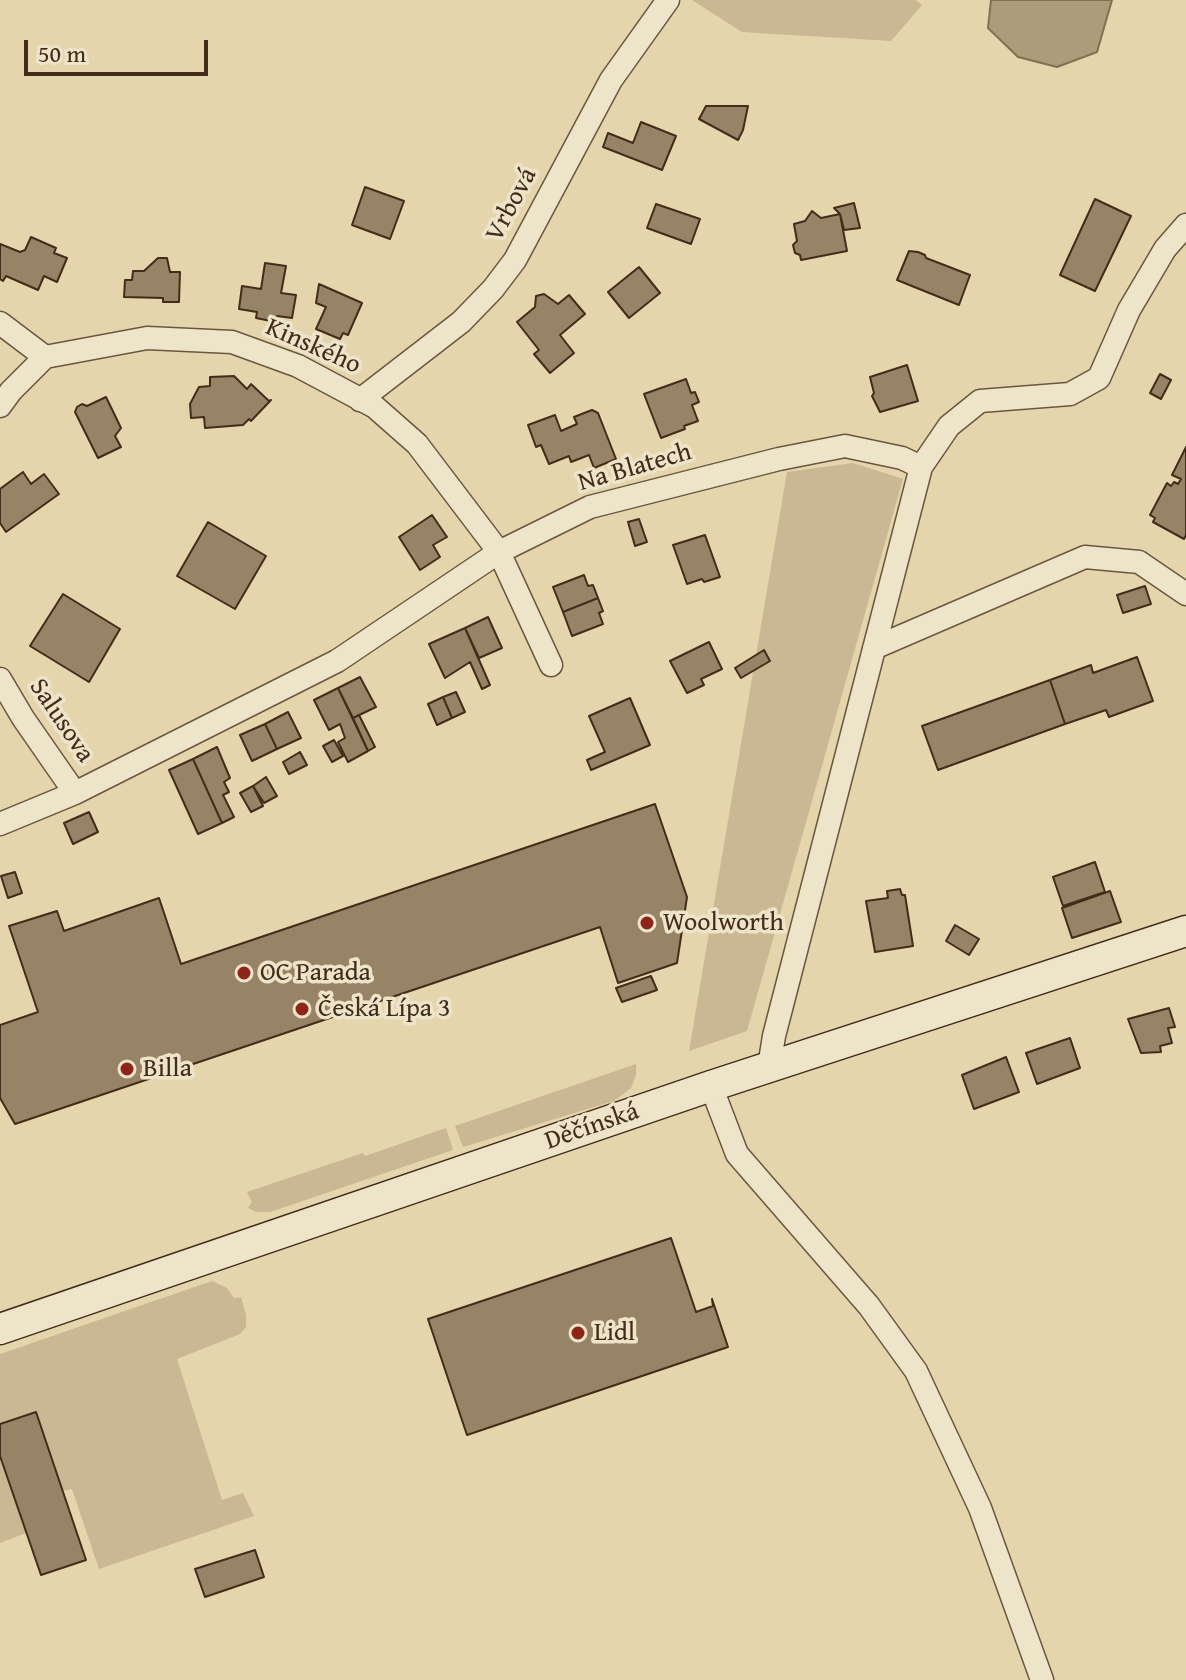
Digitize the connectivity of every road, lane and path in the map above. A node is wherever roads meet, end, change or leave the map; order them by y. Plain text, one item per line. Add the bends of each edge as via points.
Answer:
1 (668, 0) edge
2 (1186, 225) edge
3 (0, 323) edge
4 (45, 357) junction
5 (360, 400) junction
6 (0, 406) edge
7 (912, 462) junction
8 (499, 552) junction
9 (1186, 594) edge
10 (874, 648) junction
11 (551, 665) dead end
12 (0, 679) edge
13 (75, 793) junction
14 (0, 824) edge
15 (1186, 931) edge
16 (769, 1067) junction
17 (711, 1086) junction
18 (0, 1329) edge
19 (1042, 1680) edge

1 - 5 street, Vrbová via 611,80 515,260 493,289 461,322
2 - 7 street via 1165,249 1129,310 1099,378 1070,394 980,401
3 - 4 street
4 - 5 street, Kinského via 147,338 232,342 298,366
4 - 6 street
5 - 8 street, Kinského via 417,444
7 - 8 street, Na Blatech via 845,446 779,459 590,507
7 - 10 street
8 - 11 street, Kinského
8 - 13 street, Na Blatech via 337,661
9 - 10 street via 1139,562 1085,557
10 - 16 street
12 - 13 street, Salusova
13 - 14 street, Na Blatech
15 - 16 main road, Děčínská
16 - 17 main road, Děčínská
17 - 18 main road, Děčínská
17 - 19 street via 737,1154 869,1306 916,1371 980,1508

